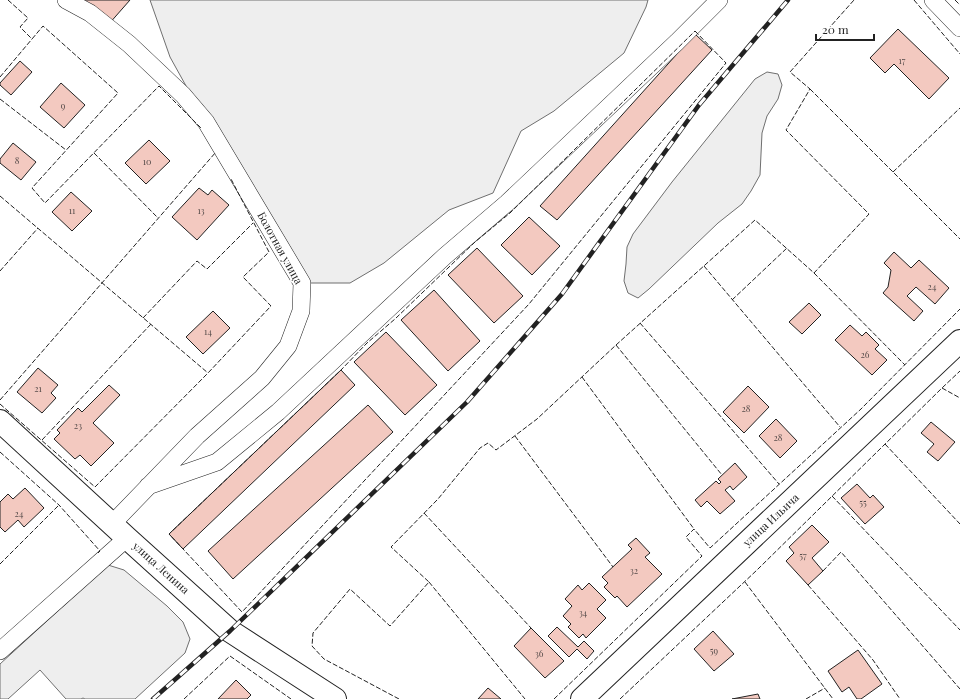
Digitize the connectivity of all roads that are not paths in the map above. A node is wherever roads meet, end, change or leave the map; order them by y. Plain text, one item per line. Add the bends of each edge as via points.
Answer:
1 (66, 0) edge
2 (719, 0) edge
3 (933, 0) edge
4 (960, 28) edge
5 (960, 341) edge
6 (0, 421) edge
7 (148, 486) junction
8 (112, 524) junction
9 (128, 538) junction
10 (0, 651) edge
11 (335, 699) edge
12 (582, 699) edge

1 - 7 street, Болотная улица via 90,13 129,44 183,95 206,122 302,283 301,311 288,346 262,378 197,436
2 - 7 street via 507,203 445,256 278,412 218,462
3 - 4 street
5 - 12 main road, улица Ильича
6 - 8 main road, улица Ленина
7 - 8 street, Болотная улица
8 - 9 main road, улица Ленина
9 - 10 street
9 - 11 main road, улица Ленина via 230,631

